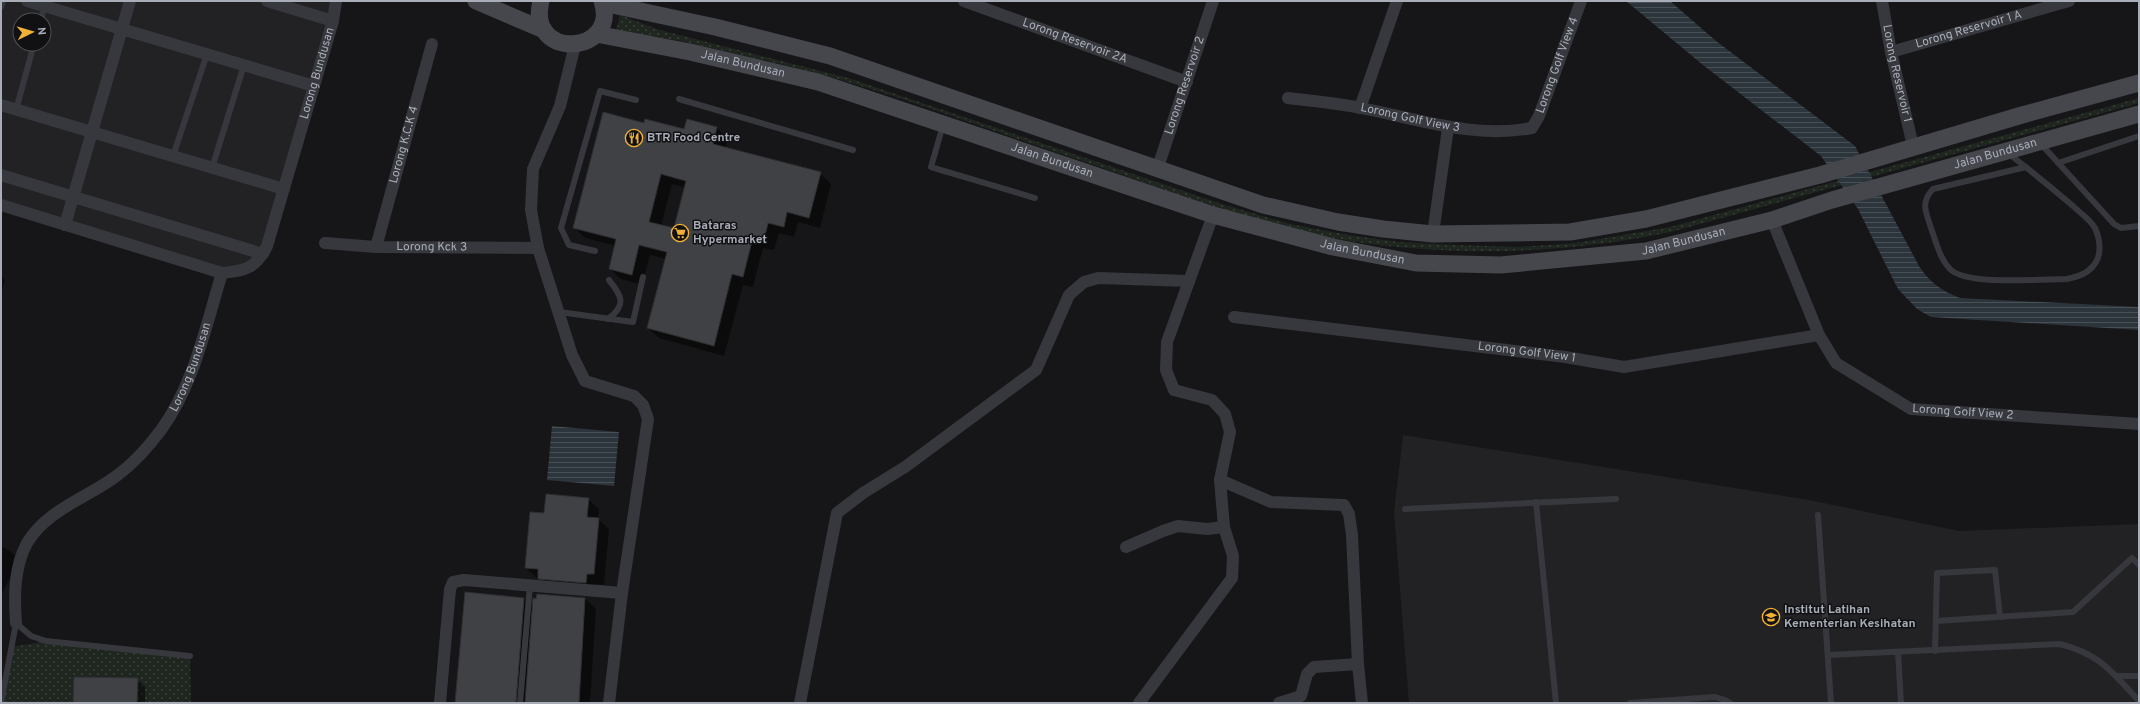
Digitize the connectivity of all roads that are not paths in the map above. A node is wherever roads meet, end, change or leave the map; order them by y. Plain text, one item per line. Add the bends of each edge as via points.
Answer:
1 (3, 1) edge
2 (28, 1) edge
3 (130, 1) edge
4 (267, 1) edge
5 (336, 1) edge
6 (476, 1) edge
7 (541, 1) edge
8 (964, 1) edge
9 (1213, 1) edge
10 (1396, 1) edge
11 (1581, 1) edge
12 (1882, 1) edge
13 (2070, 1) edge
14 (603, 2) edge
15 (44, 6) junction
16 (1, 7) edge
17 (43, 12) edge
18 (332, 21) junction
19 (122, 29) junction
20 (544, 30) junction
21 (596, 34) junction
22 (432, 44) dead end
23 (575, 45) junction
24 (32, 52) edge
25 (1891, 52) junction
26 (207, 54) junction
27 (244, 65) junction
28 (1187, 82) junction
29 (2139, 83) edge
30 (314, 86) junction
31 (1288, 98) dead end
32 (636, 100) dead end
33 (679, 100) dead end
34 (1, 105) edge
35 (1360, 108) junction
36 (16, 110) junction
37 (2139, 114) edge
38 (944, 124) junction
39 (1448, 128) junction
40 (1532, 128) joint
41 (91, 132) junction
42 (2139, 136) edge
43 (2039, 142) junction
44 (1913, 146) junction
45 (853, 150) dead end
46 (2005, 150) junction
47 (173, 156) junction
48 (2058, 163) junction
49 (2026, 167) junction
50 (212, 168) junction
51 (1156, 170) junction
52 (1, 175) edge
53 (284, 189) junction
54 (72, 197) junction
55 (1035, 198) dead end
56 (1, 205) edge
57 (1212, 215) junction
58 (1772, 220) junction
59 (65, 224) junction
60 (2139, 226) edge
61 (1433, 234) junction
62 (325, 243) dead end
63 (376, 247) junction
64 (538, 248) junction
65 (595, 251) dead end
66 (263, 254) junction
67 (222, 273) junction
68 (643, 277) dead end
69 (609, 280) dead end
70 (1190, 281) junction
71 (559, 312) junction
72 (1234, 317) dead end
73 (608, 319) junction
74 (1820, 336) junction
75 (2139, 424) edge
76 (1220, 480) junction
77 (1616, 499) dead end
78 (1536, 502) junction
79 (1405, 509) dead end
80 (1818, 515) dead end
81 (1224, 527) junction
82 (1126, 547) dead end
83 (2139, 565) edge
84 (530, 585) junction
85 (622, 593) junction
86 (2000, 616) junction
87 (1936, 621) junction
88 (16, 622) junction
89 (1935, 651) junction
90 (1898, 652) junction
91 (1828, 655) junction
92 (190, 656) dead end
93 (1358, 664) junction
94 (2116, 676) junction
95 (2139, 676) edge
96 (2139, 702) edge
97 (1, 703) edge
98 (440, 703) edge
99 (520, 703) edge
100 (609, 703) edge
101 (800, 703) edge
102 (1139, 703) edge
103 (1279, 703) edge
104 (1362, 703) edge
105 (1556, 703) edge
106 (1630, 703) edge
107 (1730, 703) edge
108 (1831, 703) edge
109 (1901, 703) edge

1 - 16 lane
2 - 15 street
3 - 19 street
4 - 18 street
5 - 18 street, Lorong Bundusan
6 - 20 main road
7 - 20 main road via 540,20
8 - 28 street, Lorong Reservoir 2A
9 - 28 street, Lorong Reservoir 2
10 - 35 street
11 - 40 street, Lorong Golf View 4 via 1539,116
12 - 25 street, Lorong Reservoir 1
13 - 25 street, Lorong Reservoir 1 A
14 - 21 main road via 602,25
14 - 51 main road, Jalan Bundusan via 830,56
15 - 17 lane
15 - 19 street
18 - 30 street, Lorong Bundusan
19 - 26 street
19 - 41 street
20 - 23 main road via 557,42
21 - 23 main road
21 - 38 main road, Jalan Bundusan via 690,52 818,82
22 - 63 street, Lorong K.C.K 4
23 - 64 street via 560,106 533,169 531,210
24 - 36 lane
25 - 44 street, Lorong Reservoir 1
26 - 27 street
26 - 47 lane
27 - 30 street
27 - 50 lane
28 - 51 street, Lorong Reservoir 2
29 - 44 main road, Jalan Bundusan
30 - 53 street, Lorong Bundusan
31 - 35 street, Lorong Golf View 3
32 - 65 lane via 600,91 561,228 568,245
33 - 45 lane
34 - 36 street
35 - 39 street, Lorong Golf View 3
36 - 41 street
37 - 43 main road, Jalan Bundusan
38 - 55 lane via 931,167
38 - 57 main road, Jalan Bundusan
39 - 40 street, Lorong Golf View 3 via 1510,132
39 - 61 street
41 - 47 street
41 - 54 street
42 - 48 lane
43 - 46 main road, Jalan Bundusan
43 - 48 lane
44 - 61 main road, Jalan Bundusan via 1820,175 1646,219 1570,232
46 - 49 lane
46 - 58 main road, Jalan Bundusan
47 - 50 street
48 - 60 lane via 2114,224 2121,228
49 - 49 lane via 2094,227 2099,239 2100,252 2095,264 2088,272 2067,279 1981,280 1958,275 1950,270 1936,244 1924,206 1926,196 1933,189
50 - 53 street
51 - 61 main road, Jalan Bundusan via 1263,205 1338,222
52 - 54 street
53 - 66 street, Lorong Bundusan
54 - 59 street
54 - 66 street
56 - 59 street
57 - 58 main road, Jalan Bundusan via 1333,247 1416,263 1501,265 1646,250
57 - 70 street
58 - 74 street, Lorong Golf View 2
59 - 67 street
62 - 63 street, Lorong Kck 3
63 - 64 street, Lorong Kck 3
64 - 71 street
66 - 67 street, Lorong Bundusan via 255,264 243,271
67 - 88 street, Lorong Bundusan via 188,382 162,429 146,450 119,474 45,521 28,542 18,565
68 - 73 lane via 634,322
69 - 73 lane via 620,296 621,304 617,312
70 - 76 street via 1167,342 1166,370 1174,390 1212,400 1225,414 1230,432
70 - 101 street via 1098,278 1084,282 1069,295 1036,370 905,467 862,493 838,513
71 - 73 lane
71 - 85 street via 572,355 585,381 634,396 643,405 648,419
72 - 74 street, Lorong Golf View 1 via 1565,357 1624,367
74 - 75 street, Lorong Golf View 2 via 1836,363 1911,409
76 - 81 street
76 - 93 street via 1271,502 1344,505 1349,514 1352,535
77 - 78 lane
78 - 79 lane
78 - 105 lane
80 - 91 lane
81 - 82 street via 1207,529 1178,526
81 - 102 street via 1233,556 1232,578
83 - 86 lane via 2132,558 2072,612
84 - 85 street
84 - 98 street via 464,580 453,582 450,589
84 - 99 lane
85 - 100 street
86 - 87 lane
86 - 87 lane via 1995,570 1937,573
87 - 89 lane
88 - 92 lane via 31,636 46,641
88 - 97 lane, Lorong Bundusan
89 - 90 lane
89 - 94 lane via 2060,644 2091,654
90 - 91 lane
90 - 109 lane
91 - 108 lane
93 - 103 street via 1314,667 1307,674 1301,696
93 - 104 street
94 - 95 lane
94 - 96 lane
106 - 107 lane via 1715,697

